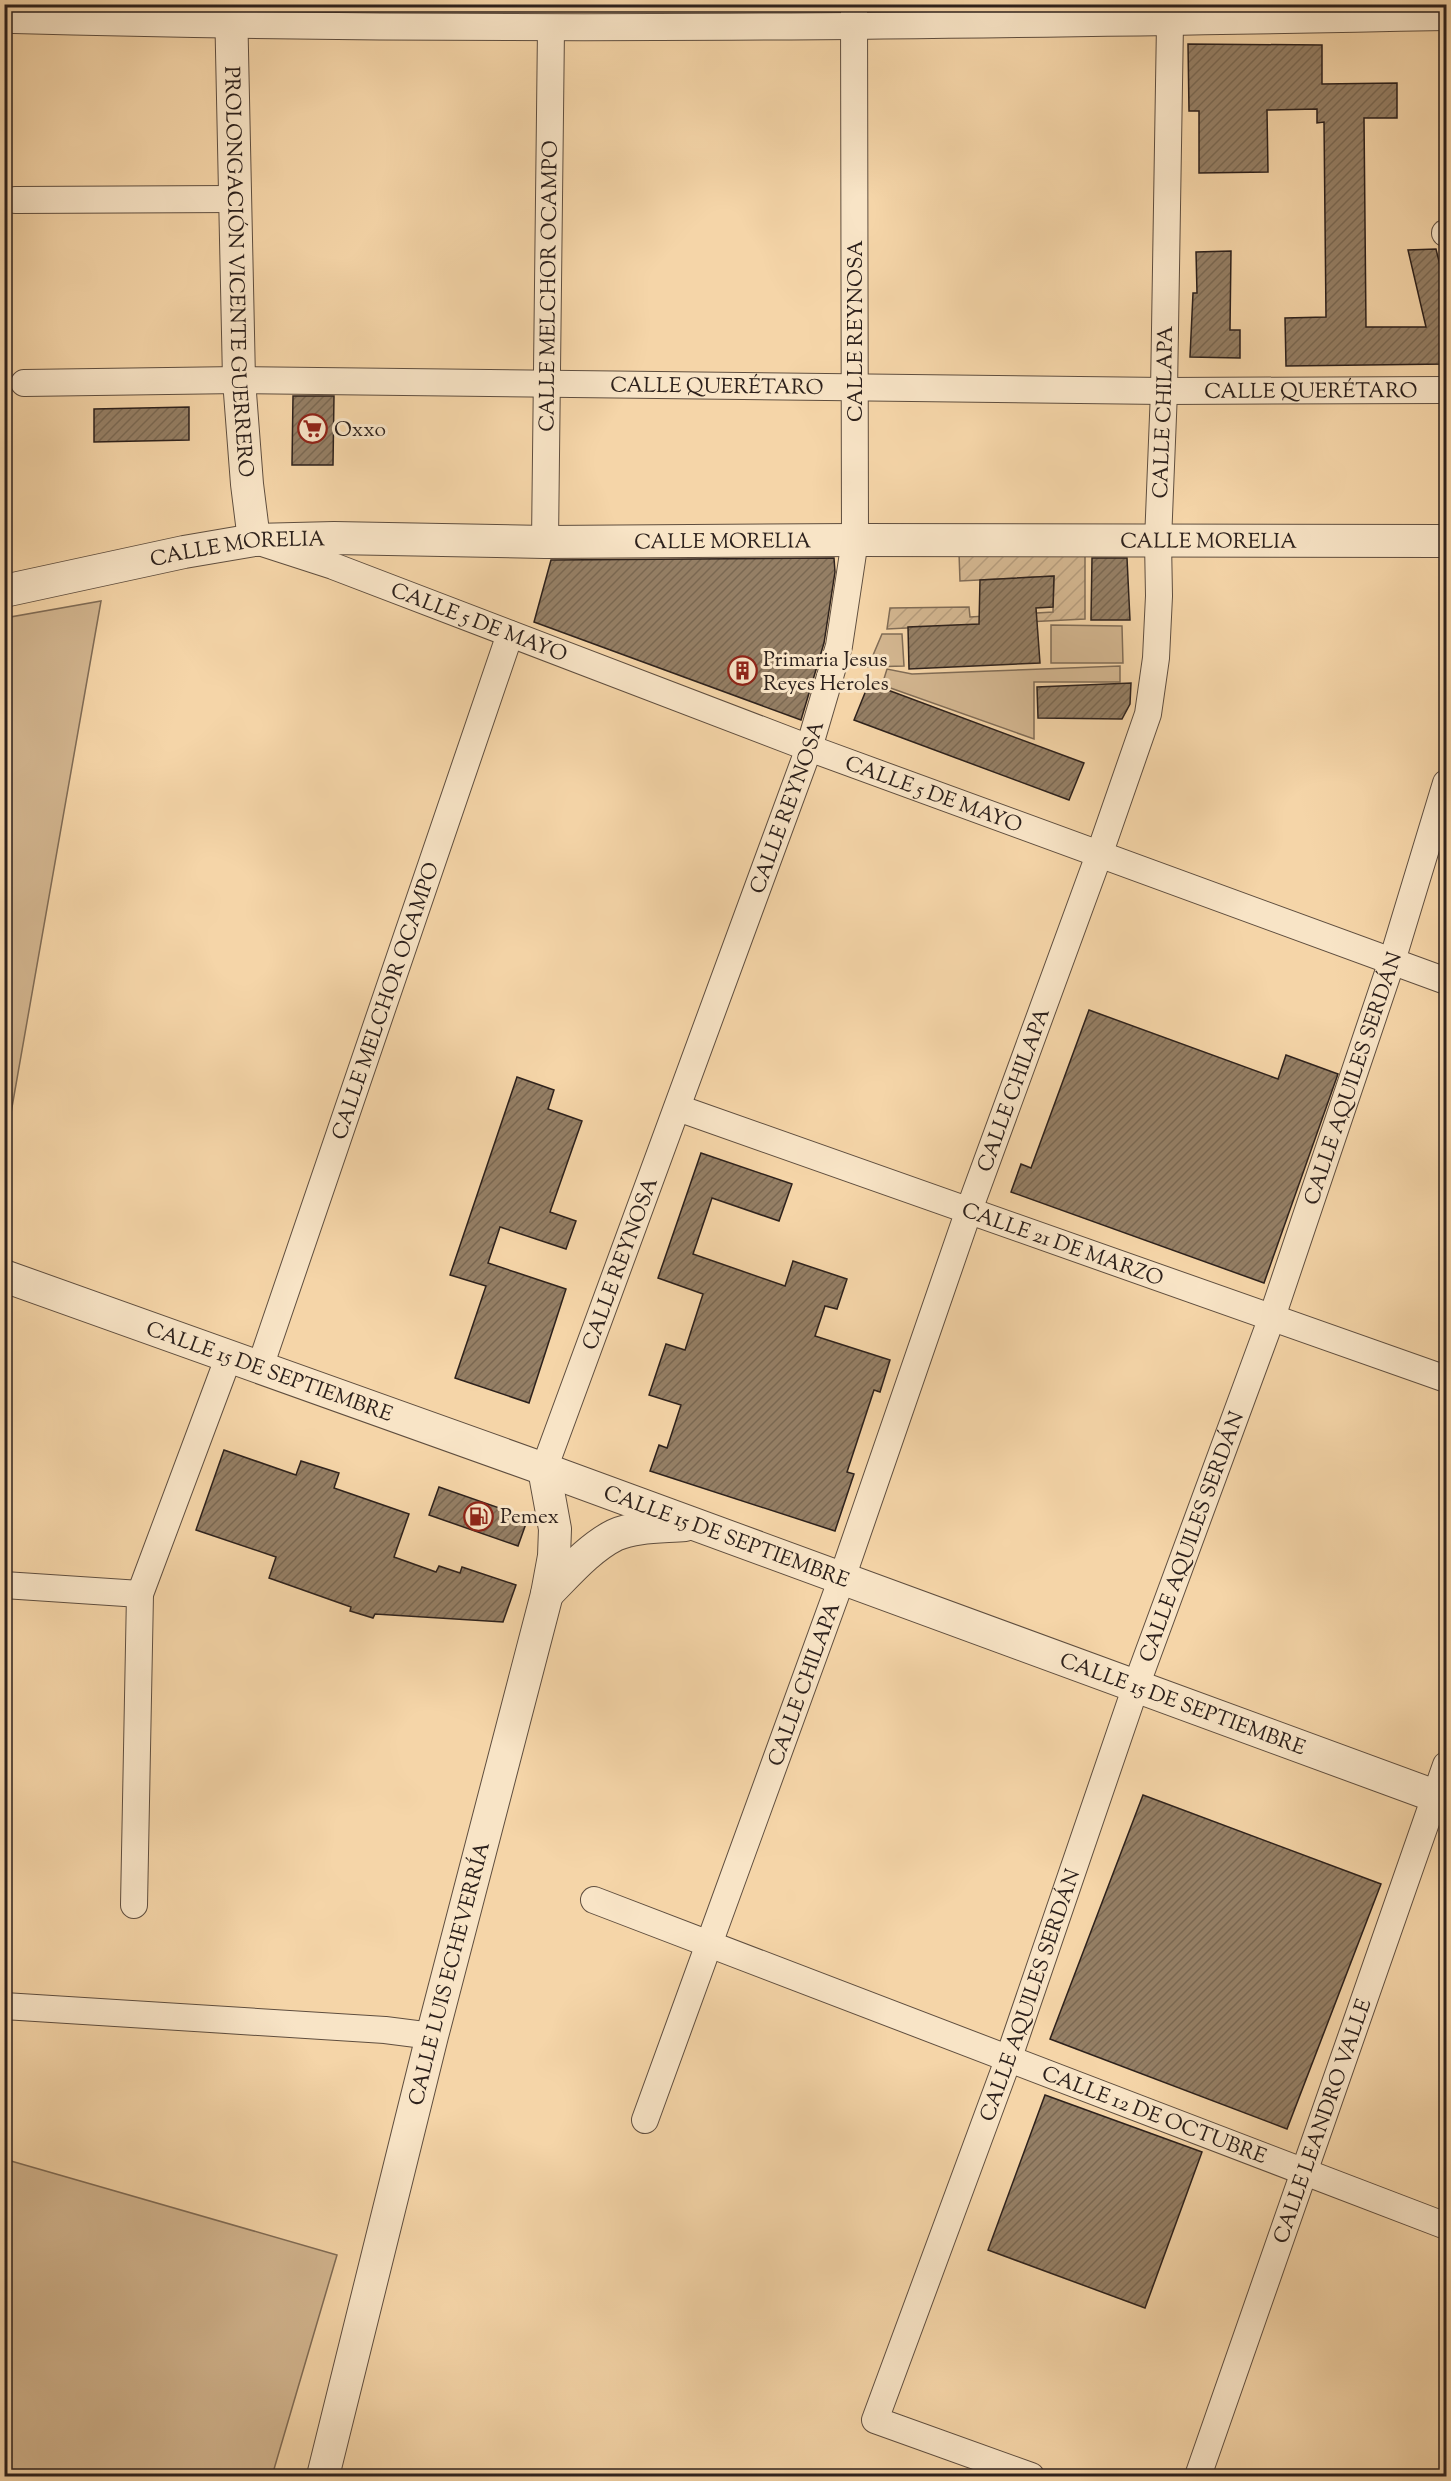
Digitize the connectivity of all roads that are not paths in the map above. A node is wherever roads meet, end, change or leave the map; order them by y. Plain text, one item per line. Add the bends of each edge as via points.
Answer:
1 (231, 15) edge
2 (854, 15) edge
3 (1446, 17) edge
4 (14, 20) dead end
5 (1170, 22) junction
6 (551, 27) junction
7 (235, 199) junction
8 (15, 200) dead end
9 (239, 380) junction
10 (24, 383) dead end
11 (549, 384) junction
12 (856, 387) junction
13 (1446, 390) edge
14 (1164, 391) junction
15 (254, 540) junction
16 (855, 540) junction
17 (1158, 541) junction
18 (1446, 541) edge
19 (545, 542) junction
20 (4, 591) edge
21 (510, 634) junction
22 (809, 748) junction
23 (1446, 783) edge
24 (1099, 855) junction
25 (1392, 961) junction
26 (1446, 981) edge
27 (678, 1108) junction
28 (969, 1210) junction
29 (4, 1276) edge
30 (1272, 1317) junction
31 (229, 1356) junction
32 (260, 1367) junction
33 (1446, 1379) edge
34 (544, 1469) junction
35 (695, 1524) junction
36 (842, 1578) junction
37 (4, 1585) edge
38 (140, 1594) junction
39 (547, 1594) junction
40 (1136, 1686) junction
41 (1446, 1765) edge
42 (1441, 1798) edge
43 (594, 1900) dead end
44 (134, 1905) dead end
45 (707, 1945) junction
46 (4, 2006) edge
47 (432, 2036) junction
48 (1008, 2060) junction
49 (645, 2120) dead end
50 (1303, 2172) junction
51 (1446, 2226) edge
52 (323, 2476) edge
53 (1031, 2476) edge
54 (1198, 2476) edge

1 - 4 street
1 - 6 street
1 - 7 street, PROLONGACIÓN VICENTE GUERRERO
2 - 5 street
2 - 6 street
2 - 12 street, CALLE REYNOSA
3 - 5 street
5 - 14 street, CALLE CHILAPA
6 - 11 street, CALLE MELCHOR OCAMPO
7 - 8 street
7 - 9 street, PROLONGACIÓN VICENTE GUERRERO
9 - 10 street, CALLE QUERÉTARO
9 - 11 street, CALLE QUERÉTARO
9 - 15 street, PROLONGACIÓN VICENTE GUERRERO
11 - 12 street, CALLE QUERÉTARO
11 - 19 street, CALLE MELCHOR OCAMPO
12 - 14 street, CALLE QUERÉTARO
12 - 16 street, CALLE REYNOSA
13 - 14 street, CALLE QUERÉTARO
14 - 17 street, CALLE CHILAPA
15 - 19 street, CALLE MORELIA via 334,537
15 - 20 street, CALLE MORELIA
15 - 21 street, CALLE 5 DE MAYO
16 - 17 street, CALLE MORELIA
16 - 19 street, CALLE MORELIA
16 - 22 street, CALLE REYNOSA via 839,646
17 - 18 street, CALLE MORELIA
17 - 24 street, CALLE CHILAPA via 1160,596 1148,714
21 - 22 street, CALLE 5 DE MAYO
21 - 32 street, CALLE MELCHOR OCAMPO
22 - 24 street, CALLE 5 DE MAYO
22 - 27 street, CALLE REYNOSA
23 - 25 street, CALLE AQUILES SERDÁN
24 - 25 street, CALLE 5 DE MAYO
24 - 28 street, CALLE CHILAPA
25 - 26 street, CALLE 5 DE MAYO
25 - 30 street, CALLE AQUILES SERDÁN
27 - 28 street, CALLE 21 DE MARZO
27 - 34 street, CALLE REYNOSA
28 - 30 street, CALLE 21 DE MARZO
28 - 36 street, CALLE CHILAPA
29 - 31 street, CALLE 15 DE SEPTIEMBRE
30 - 33 street, CALLE 21 DE MARZO
30 - 40 street, CALLE AQUILES SERDÁN
31 - 32 street, CALLE 15 DE SEPTIEMBRE
31 - 38 street
32 - 34 street, CALLE 15 DE SEPTIEMBRE
34 - 35 street, CALLE 15 DE SEPTIEMBRE
34 - 39 street, CALLE LUIS ECHEVERRÍA via 555,1529
35 - 36 street, CALLE 15 DE SEPTIEMBRE
35 - 39 street via 644,1528 616,1535
36 - 40 street, CALLE 15 DE SEPTIEMBRE
36 - 45 street, CALLE CHILAPA
37 - 38 street
38 - 44 street
39 - 47 street, CALLE LUIS ECHEVERRÍA
40 - 42 street, CALLE 15 DE SEPTIEMBRE
40 - 48 street, CALLE AQUILES SERDÁN
41 - 42 street, CALLE LEANDRO VALLE
42 - 50 street, CALLE LEANDRO VALLE
43 - 45 street, CALLE 12 DE OCTUBRE
45 - 48 street, CALLE 12 DE OCTUBRE
45 - 49 street, CALLE CHILAPA
46 - 47 street
47 - 52 street, CALLE LUIS ECHEVERRÍA
48 - 50 street, CALLE 12 DE OCTUBRE
48 - 53 street, CALLE AQUILES SERDÁN via 875,2420
50 - 51 street, CALLE 12 DE OCTUBRE
50 - 54 street, CALLE LEANDRO VALLE

